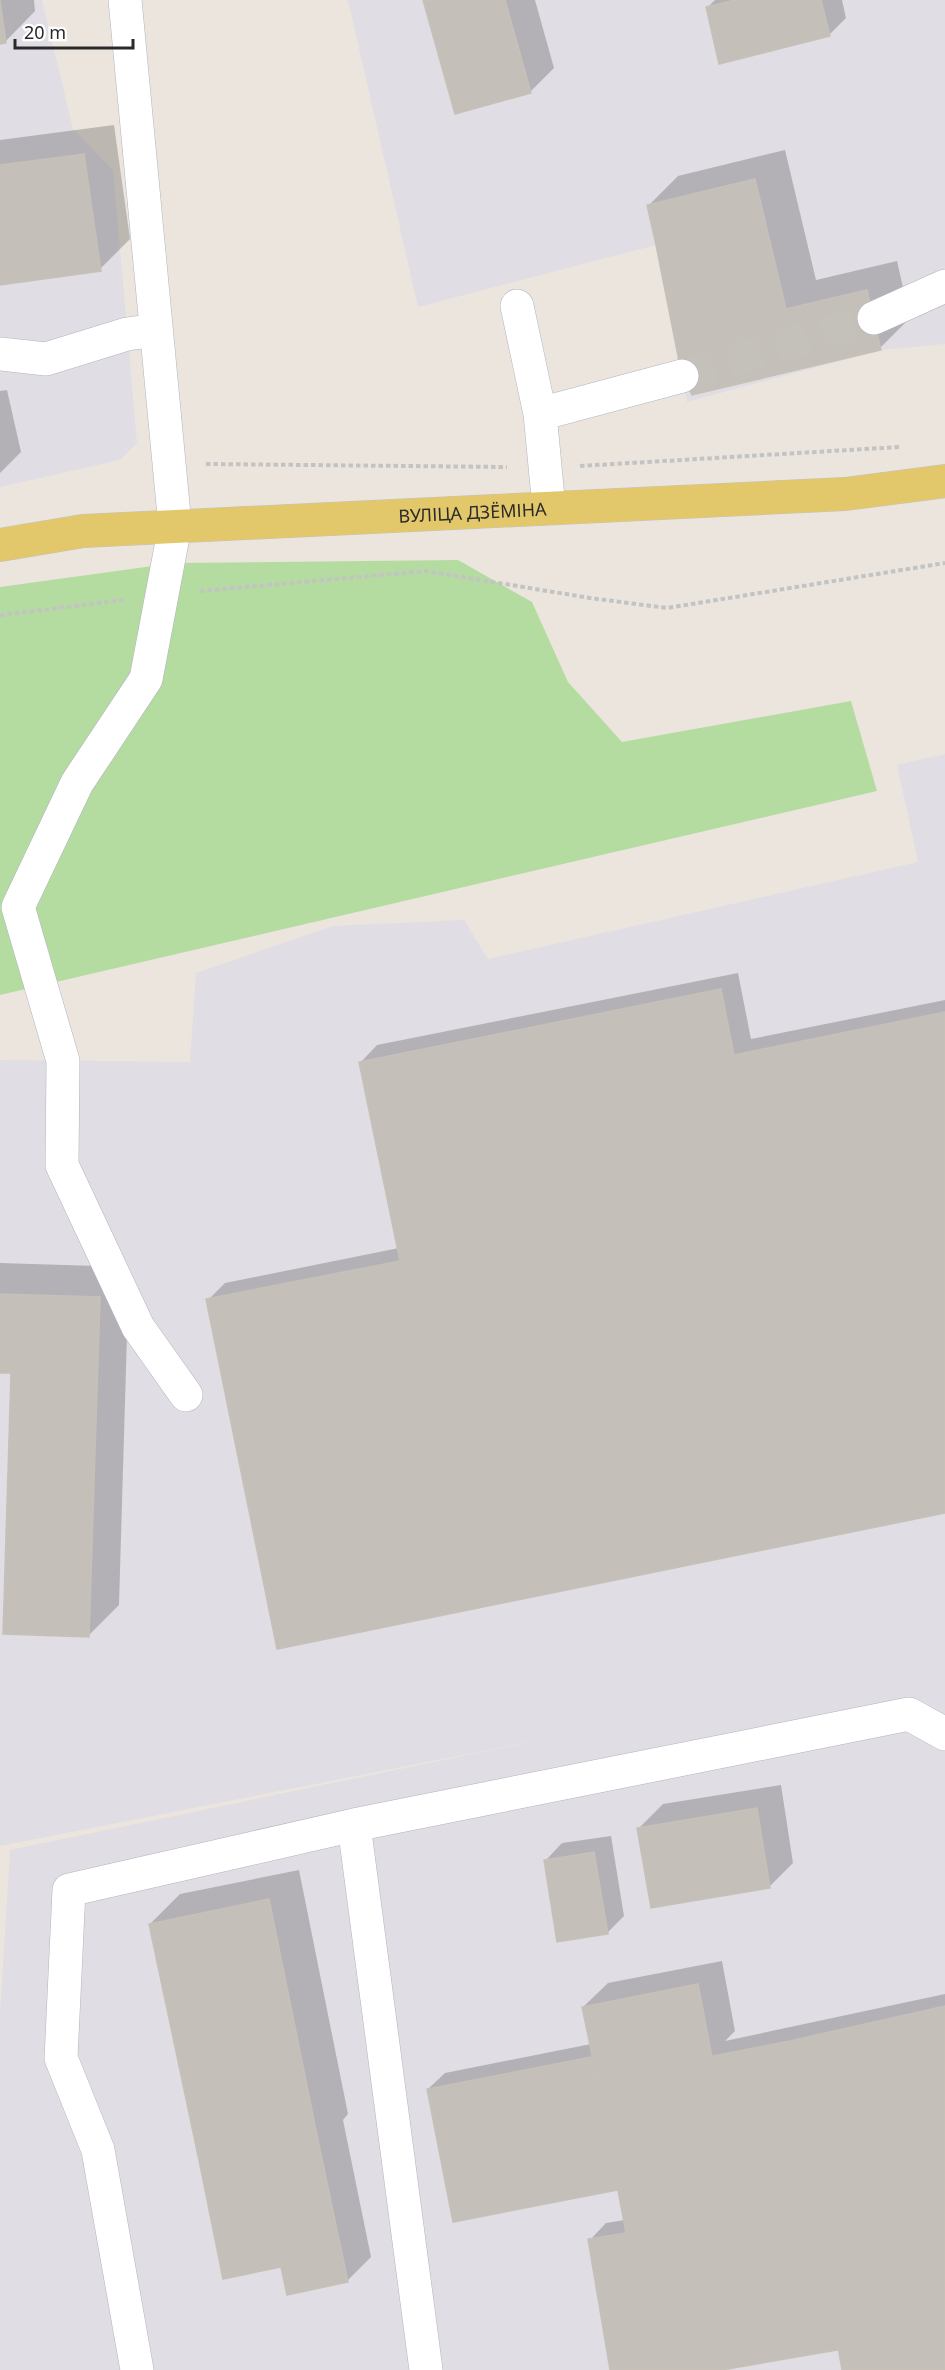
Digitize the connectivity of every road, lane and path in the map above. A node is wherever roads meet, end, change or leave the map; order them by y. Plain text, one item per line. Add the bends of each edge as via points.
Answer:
1 (125, 0) edge
2 (945, 286) edge
3 (517, 306) dead end
4 (873, 318) tunnel mouth
5 (156, 330) junction
6 (0, 354) edge
7 (681, 376) tunnel mouth
8 (540, 414) junction
9 (945, 481) edge
10 (549, 508) junction
11 (175, 526) junction
12 (0, 545) edge
13 (945, 563) edge
14 (162, 595) junction
15 (0, 615) edge
16 (186, 1395) dead end
17 (945, 1734) edge
18 (354, 1825) junction
19 (137, 2370) edge
20 (426, 2370) edge

1 - 5 street
2 - 4 street
3 - 8 street
5 - 6 street via 127,334 46,359
5 - 11 street
7 - 8 street
8 - 10 street
9 - 10 main road, ВУЛІЦА ДЗЁМІНА via 845,494
10 - 11 main road, ВУЛІЦА ДЗЁМІНА
11 - 12 main road, ВУЛІЦА ДЗЁМІНА via 83,531
11 - 14 street
13 - 14 path via 667,608 426,571
14 - 15 path
14 - 16 street via 146,679 77,783 18,907 63,1061 62,1165 138,1327
17 - 18 street via 909,1714
18 - 19 street via 69,1890 61,2058 98,2150
18 - 20 street

